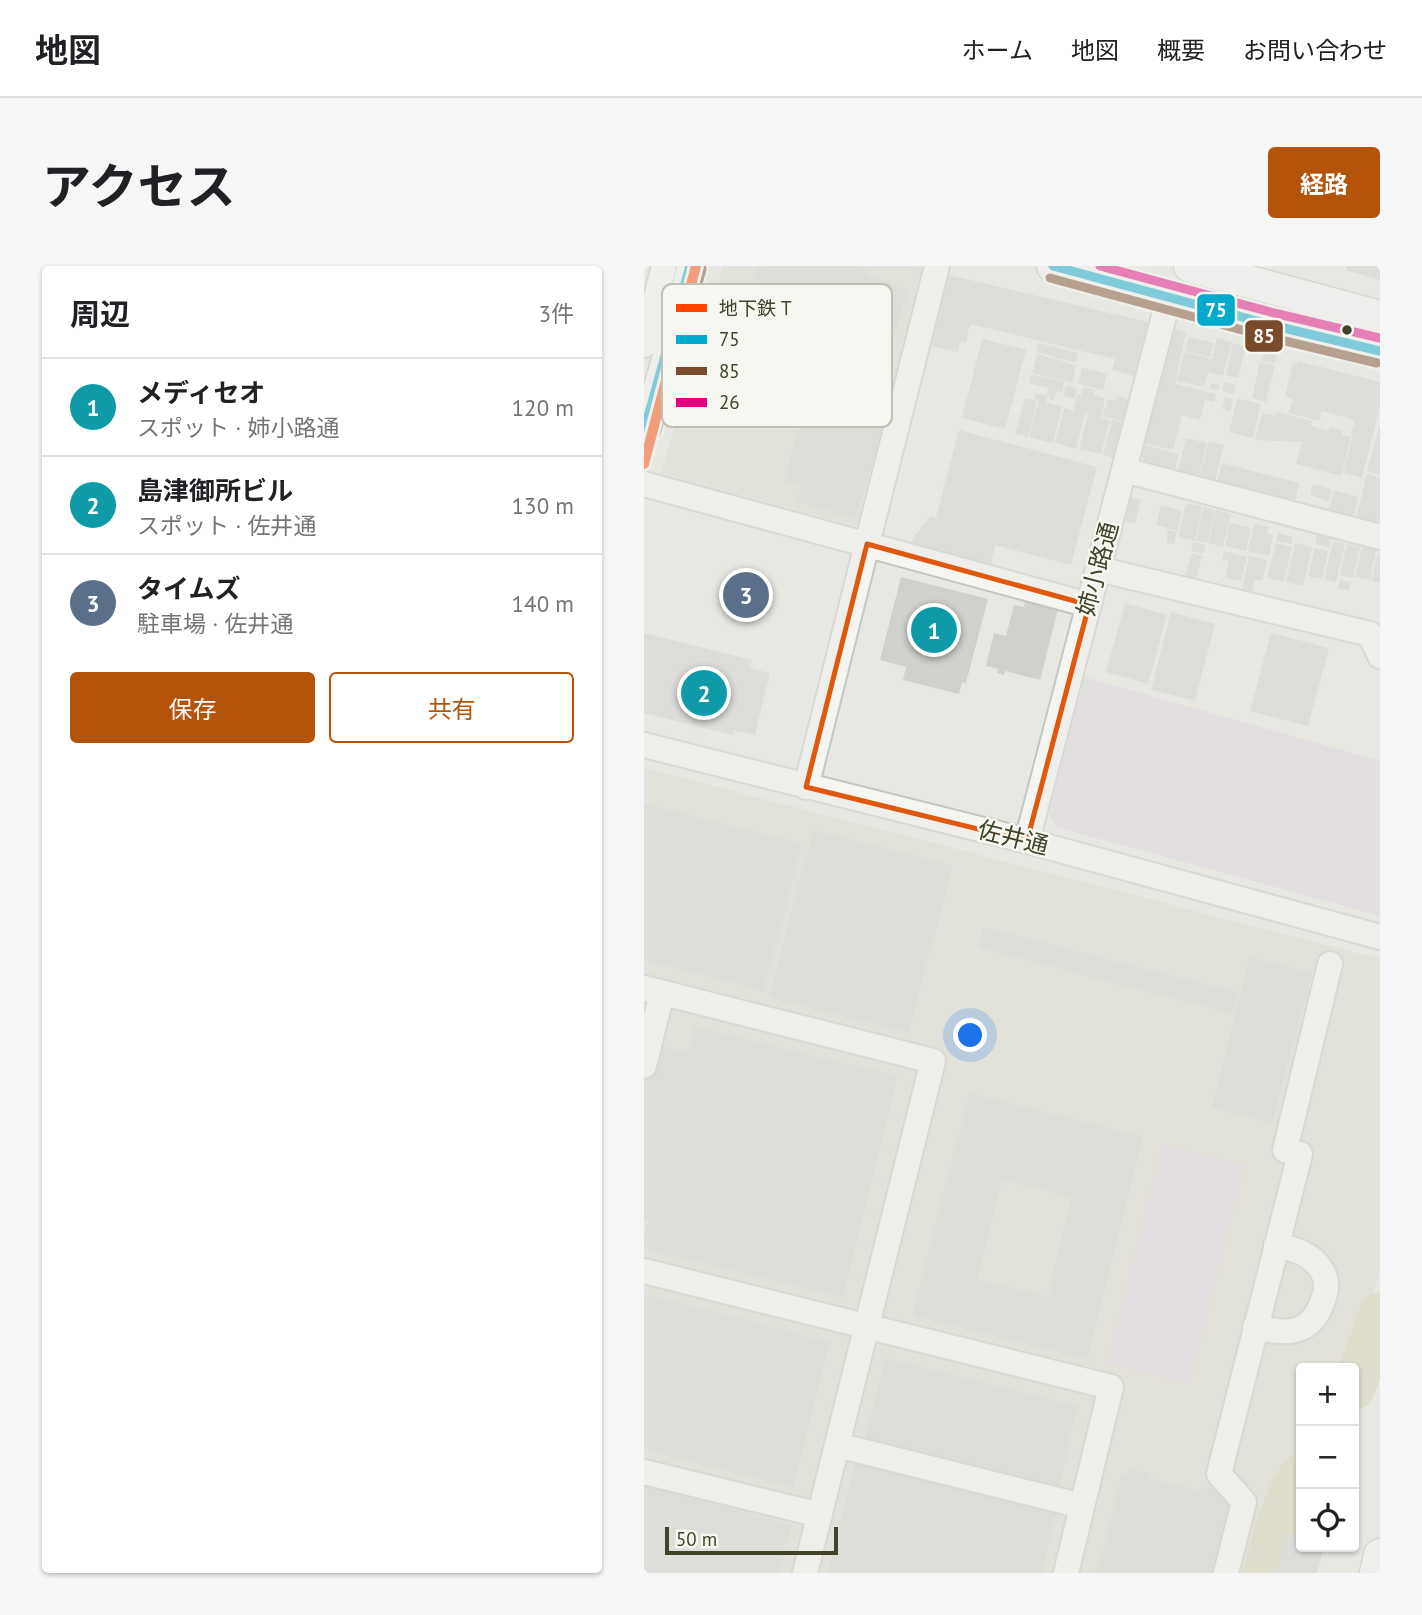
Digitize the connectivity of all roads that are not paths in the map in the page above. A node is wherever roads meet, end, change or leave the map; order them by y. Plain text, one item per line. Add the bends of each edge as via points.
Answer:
1 (664, 266) edge
2 (691, 266) edge
3 (937, 266) edge
4 (1053, 266) edge
5 (1190, 266) edge
6 (686, 284) edge
7 (1169, 297) junction
8 (1380, 317) edge
9 (644, 345) edge
10 (1380, 351) edge
11 (662, 368) edge
12 (644, 431) edge
13 (1124, 470) junction
14 (644, 484) edge
15 (1380, 537) edge
16 (867, 544) junction
17 (1098, 569) junction
18 (1089, 605) junction
19 (1380, 656) edge
20 (644, 745) edge
21 (806, 787) junction
22 (1027, 841) junction
23 (1380, 937) edge
24 (1330, 964) dead end
25 (653, 990) edge
26 (644, 1066) edge
27 (1276, 1245) junction
28 (644, 1271) edge
29 (866, 1327) junction
30 (1255, 1327) junction
31 (837, 1445) junction
32 (644, 1472) edge
33 (1082, 1506) junction
34 (820, 1515) junction
35 (1380, 1555) edge
36 (805, 1573) edge
37 (1066, 1573) edge
38 (1226, 1573) edge
39 (1376, 1573) edge

1 - 9 street
2 - 6 street
3 - 16 street
4 - 7 main road
5 - 8 main road
7 - 10 main road
7 - 13 street, 姉小路通
11 - 12 street
13 - 15 street
13 - 17 street, 姉小路通
14 - 16 street
16 - 18 street
16 - 21 street
17 - 18 street, 姉小路通
17 - 19 street via 1370,634
18 - 22 street, 姉小路通
20 - 21 street, 佐井通
21 - 22 street, 佐井通
22 - 23 street, 佐井通
24 - 27 street via 1285,1150 1300,1154
25 - 26 street
25 - 29 street via 933,1061
27 - 30 street
27 - 30 street via 1311,1258 1323,1272 1326,1290 1310,1324 1294,1331
28 - 29 street
29 - 31 street
29 - 33 street via 1111,1387
30 - 38 street via 1219,1474 1244,1502
31 - 33 street
31 - 34 street
32 - 34 street
33 - 37 street
34 - 36 street
35 - 39 main road

